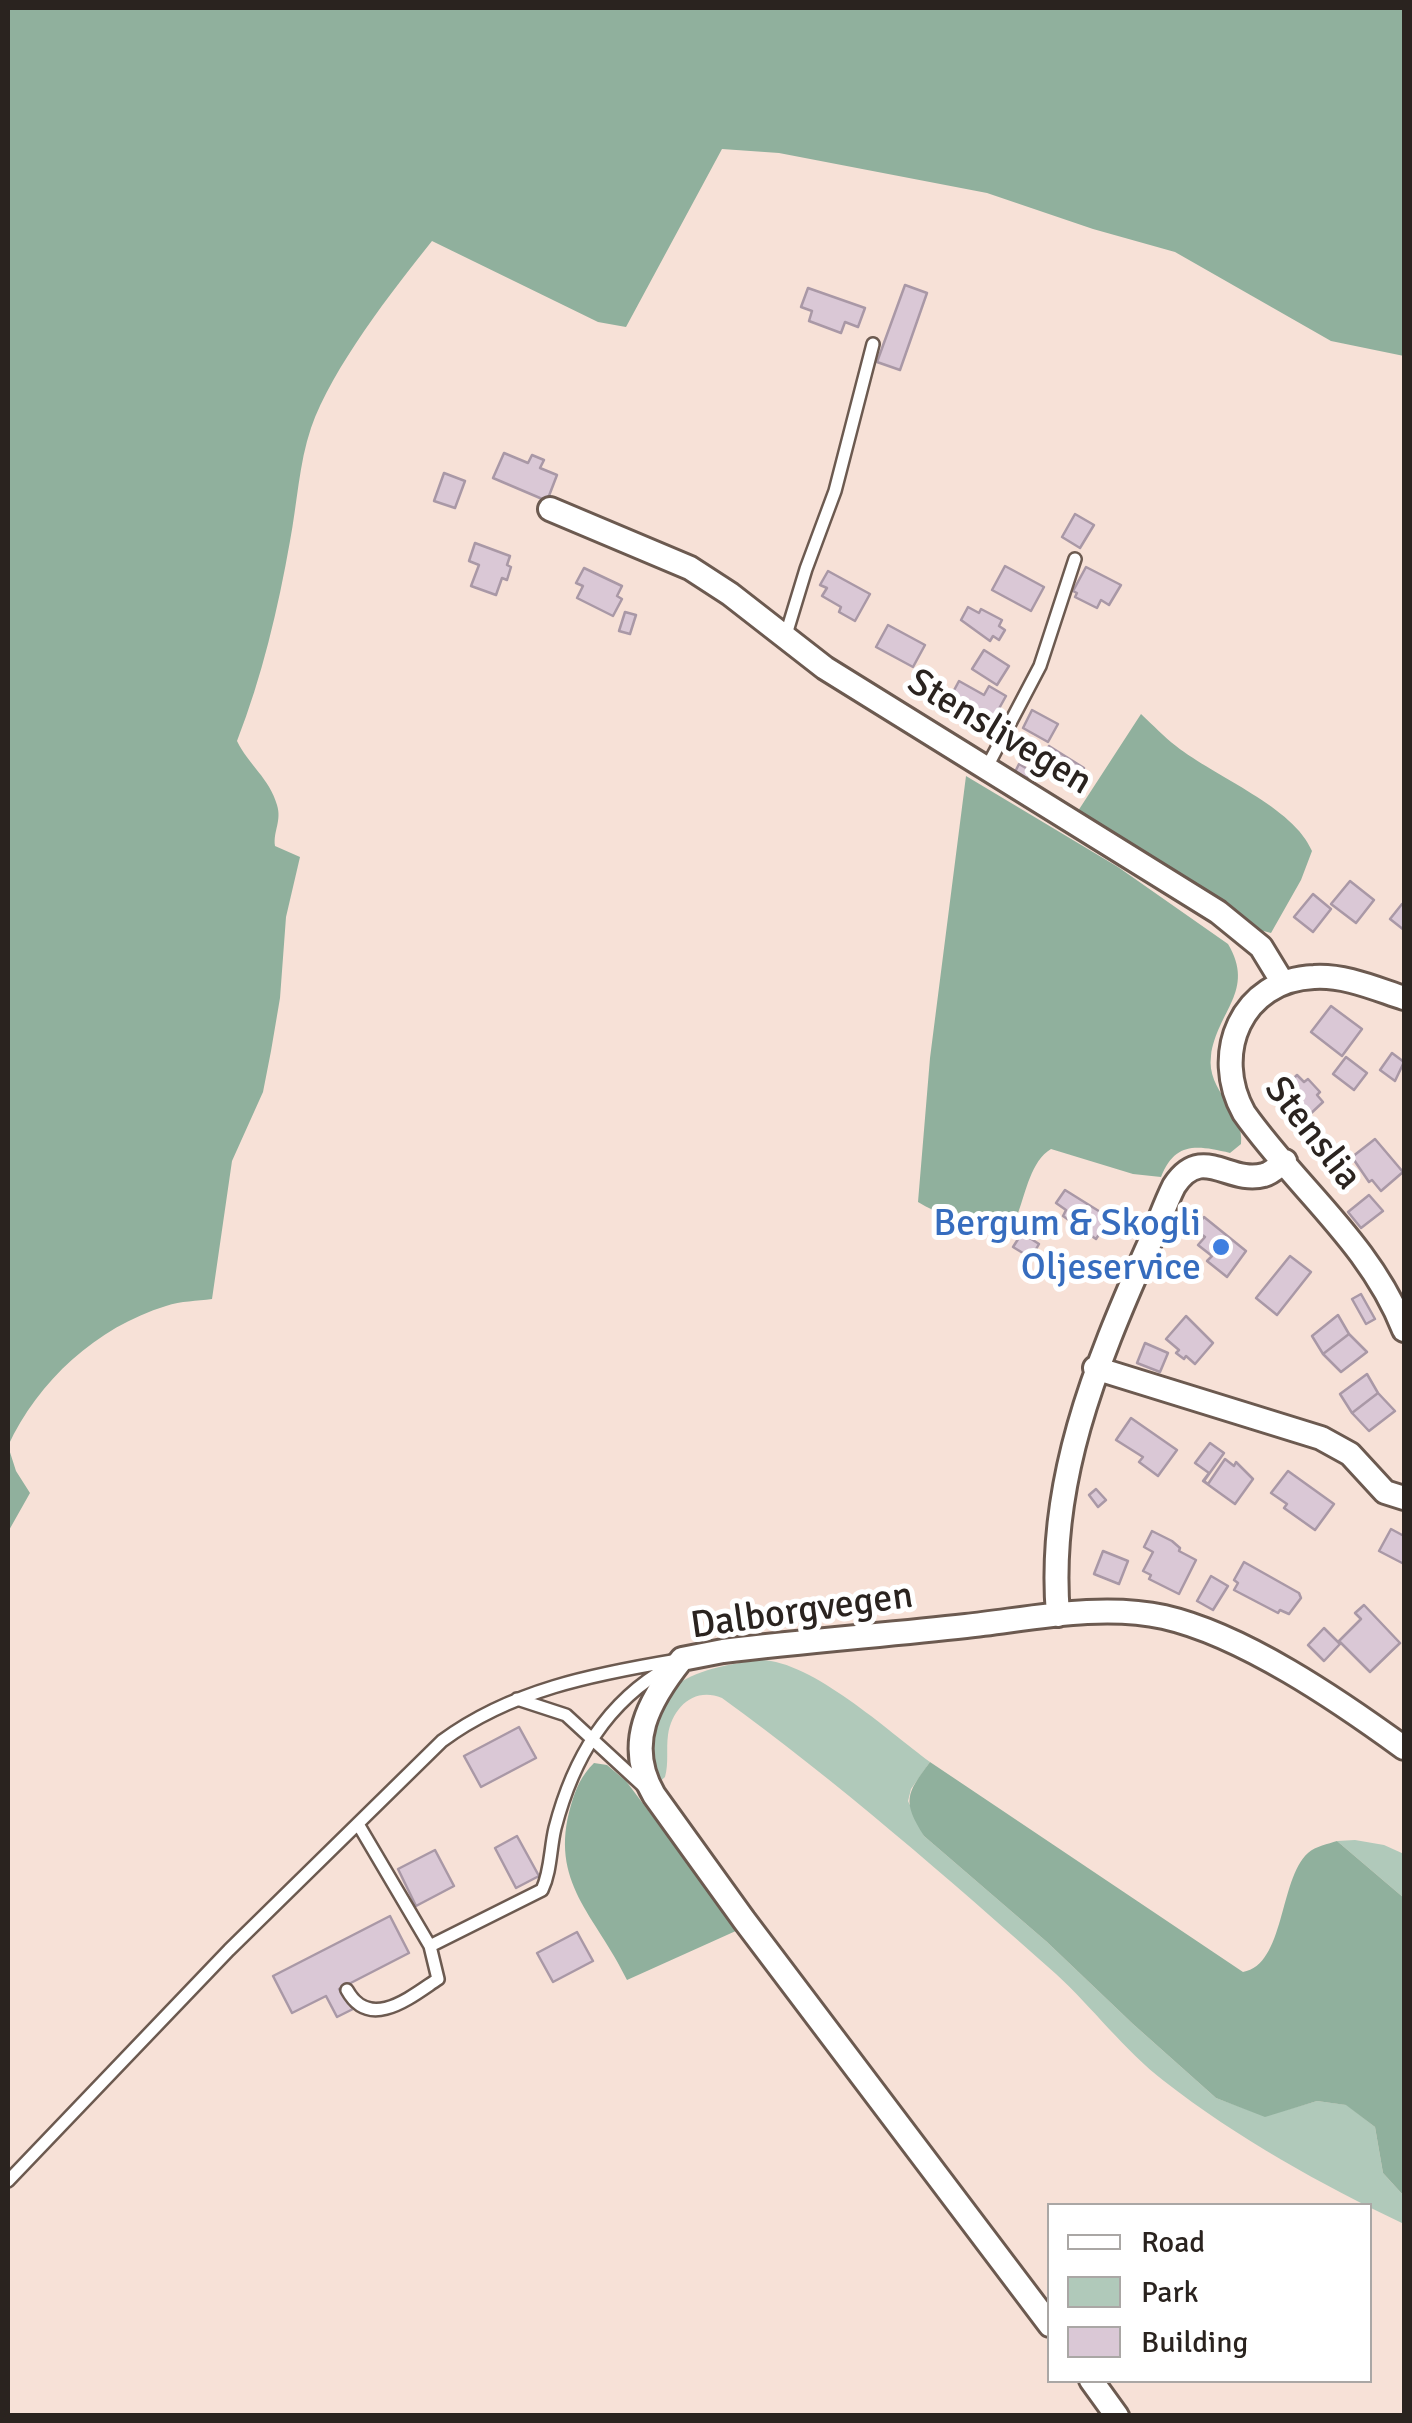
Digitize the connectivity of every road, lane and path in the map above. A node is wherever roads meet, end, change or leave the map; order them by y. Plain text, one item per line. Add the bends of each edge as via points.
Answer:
1 (873, 344) dead end
2 (550, 509) dead end
3 (1075, 559) dead end
4 (785, 638) junction
5 (987, 766) junction
6 (1283, 983) junction
7 (1404, 998) edge
8 (1284, 1161) junction
9 (1404, 1330) edge
10 (1096, 1368) junction
11 (1404, 1498) edge
12 (1058, 1615) junction
13 (682, 1659) junction
14 (515, 1698) junction
15 (592, 1737) junction
16 (1404, 1748) edge
17 (654, 1794) junction
18 (358, 1824) junction
19 (430, 1946) junction
20 (347, 1990) dead end
21 (8, 2181) edge
22 (1047, 2322) edge
23 (1092, 2383) edge
24 (1116, 2416) edge

1 - 4 lane via 835,491
2 - 4 street, Stenslivegen via 690,568
3 - 5 lane via 1040,666
4 - 5 street, Stenslivegen
5 - 6 street, Stenslivegen via 1218,912 1261,947
6 - 7 street via 1334,978
6 - 8 street, Stenslia via 1242,1019 1229,1069 1244,1114
8 - 9 street, Stenslia via 1368,1260
8 - 10 street via 1258,1176 1206,1166 1184,1172
10 - 11 street via 1322,1438 1350,1454 1385,1492
10 - 12 street via 1063,1492
12 - 13 street, Dalborgvegen
12 - 16 street, Dalborgvegen via 1146,1614 1209,1632 1339,1702
13 - 14 lane
13 - 15 lane via 634,1690
13 - 17 street, Dalborgvegen via 642,1725 640,1756
14 - 15 lane via 554,1709
14 - 18 lane via 442,1741
15 - 17 lane
15 - 19 lane via 567,1788 542,1890
17 - 22 street, Dalborgvegen
18 - 19 lane
18 - 21 lane
19 - 20 lane via 438,1979 399,2004 376,2011
23 - 24 street

